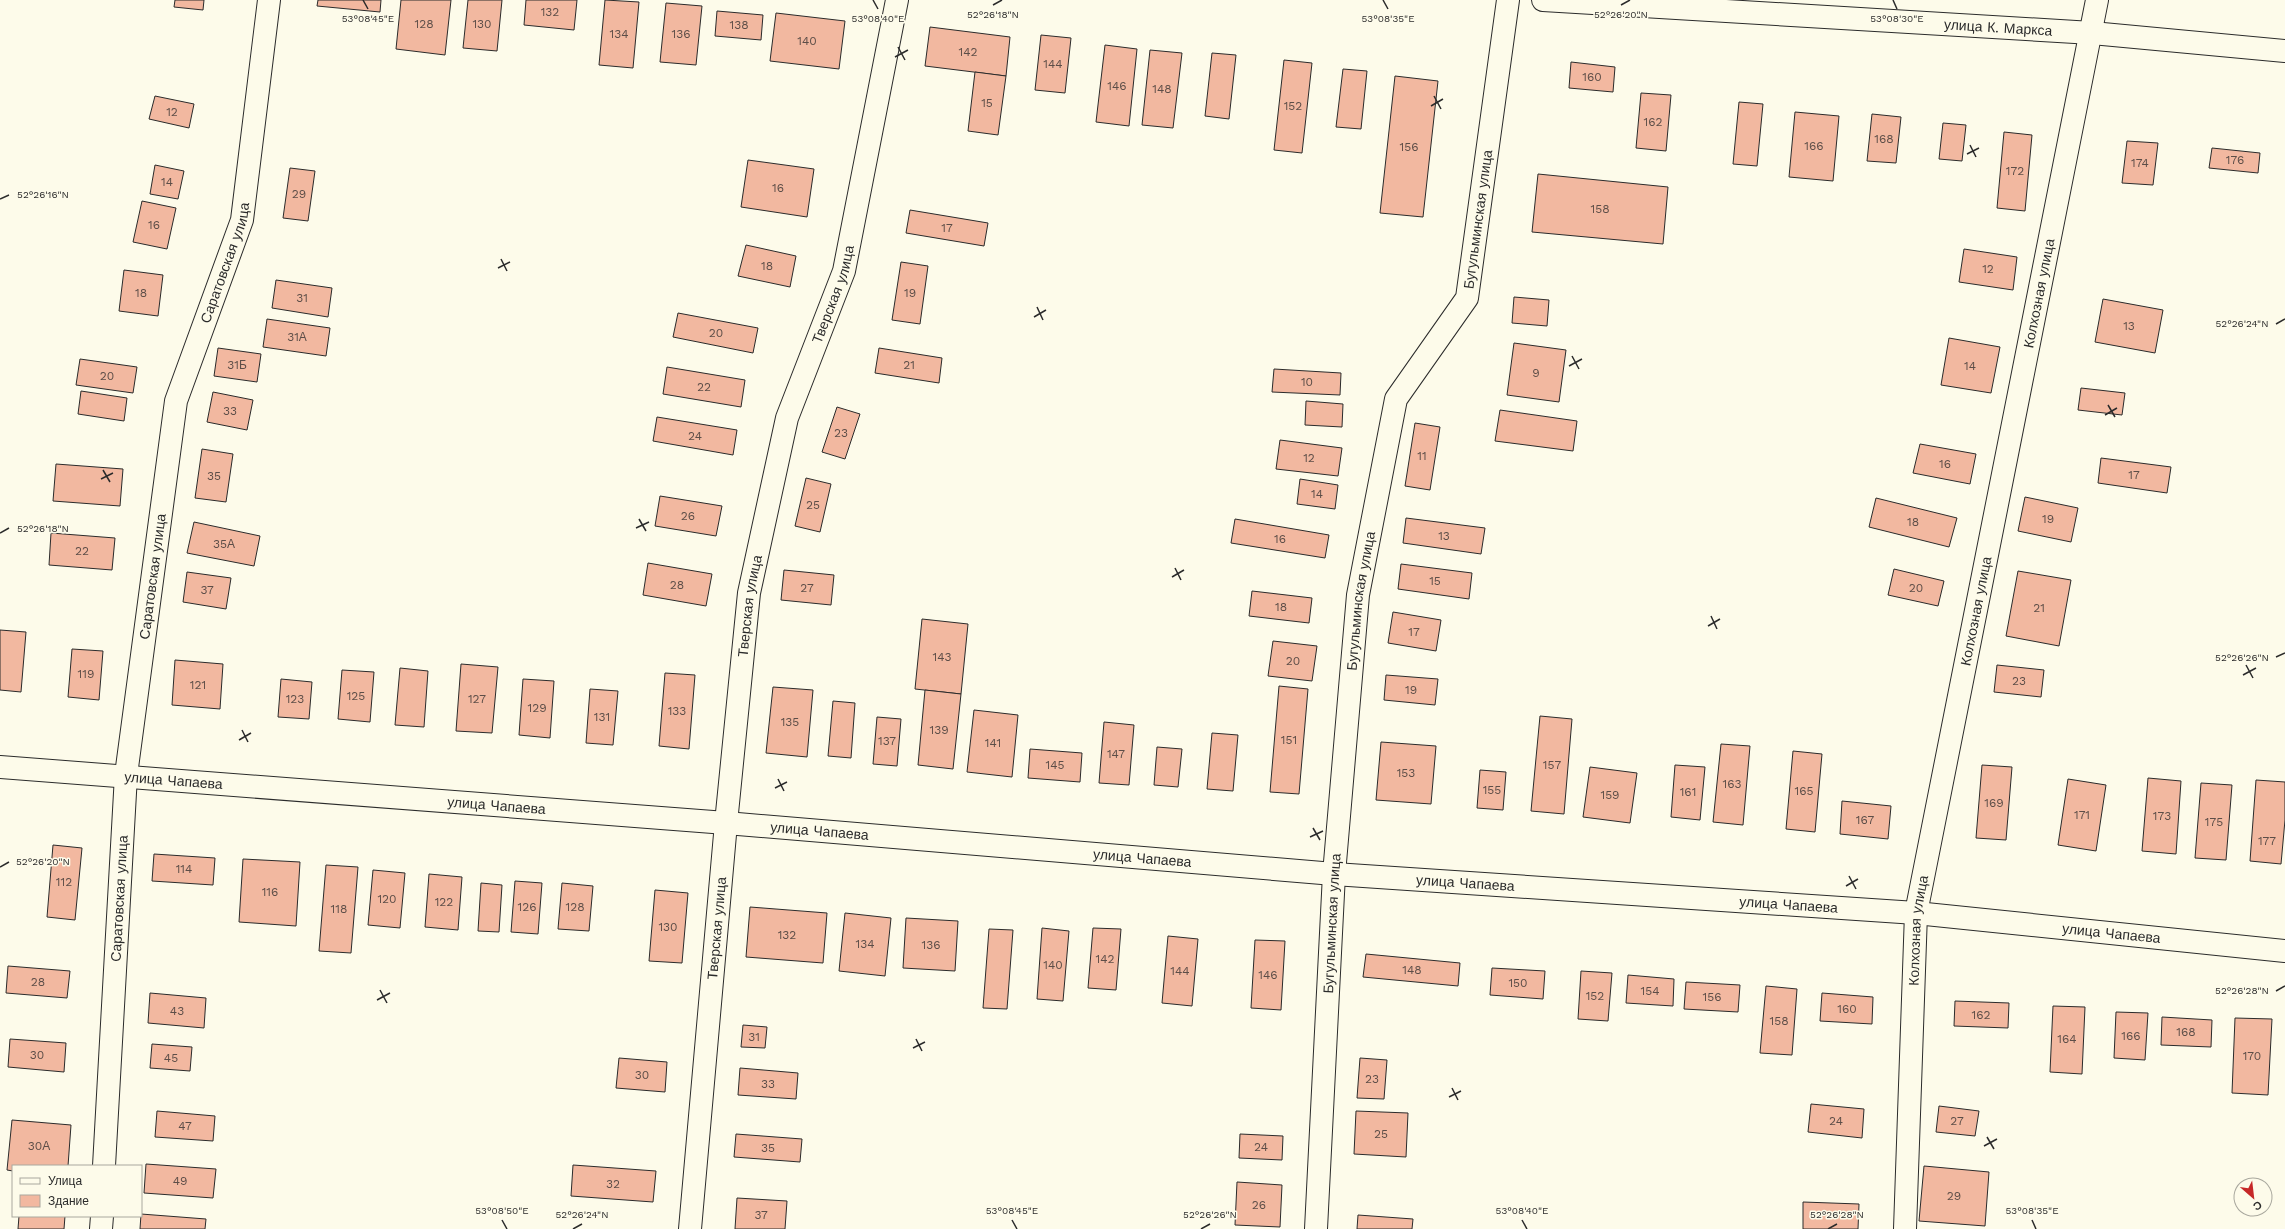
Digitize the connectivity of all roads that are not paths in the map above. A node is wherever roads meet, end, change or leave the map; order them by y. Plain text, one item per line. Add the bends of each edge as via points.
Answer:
1 (269, 0) edge
2 (897, 0) edge
3 (1508, 0) edge
4 (1543, 0) edge
5 (2097, 0) edge
6 (2092, 33) junction
7 (2285, 51) edge
8 (0, 767) edge
9 (126, 776) junction
10 (726, 822) junction
11 (1334, 874) junction
12 (1916, 913) junction
13 (2285, 951) edge
14 (104, 1165) edge
15 (102, 1217) edge
16 (101, 1229) edge
17 (690, 1229) edge
18 (1316, 1229) edge
19 (1905, 1229) edge

1 - 9 street, Саратовская улица via 242,220 176,401
2 - 10 street, Тверская улица via 844,271 787,418 749,593
3 - 11 street, Бугульминская улица via 1467,298 1396,399 1358,595
4 - 6 street, улица К. Маркса
5 - 6 street, Колхозная улица
6 - 7 street, улица К. Маркса
6 - 12 street, Колхозная улица
8 - 9 street, улица Чапаева
9 - 10 street, улица Чапаева
9 - 14 street, Саратовская улица
10 - 11 street, улица Чапаева
10 - 17 street, Тверская улица
11 - 12 street, улица Чапаева
11 - 18 street, Бугульминская улица
12 - 13 street, улица Чапаева
12 - 19 street, Колхозная улица
15 - 16 street

